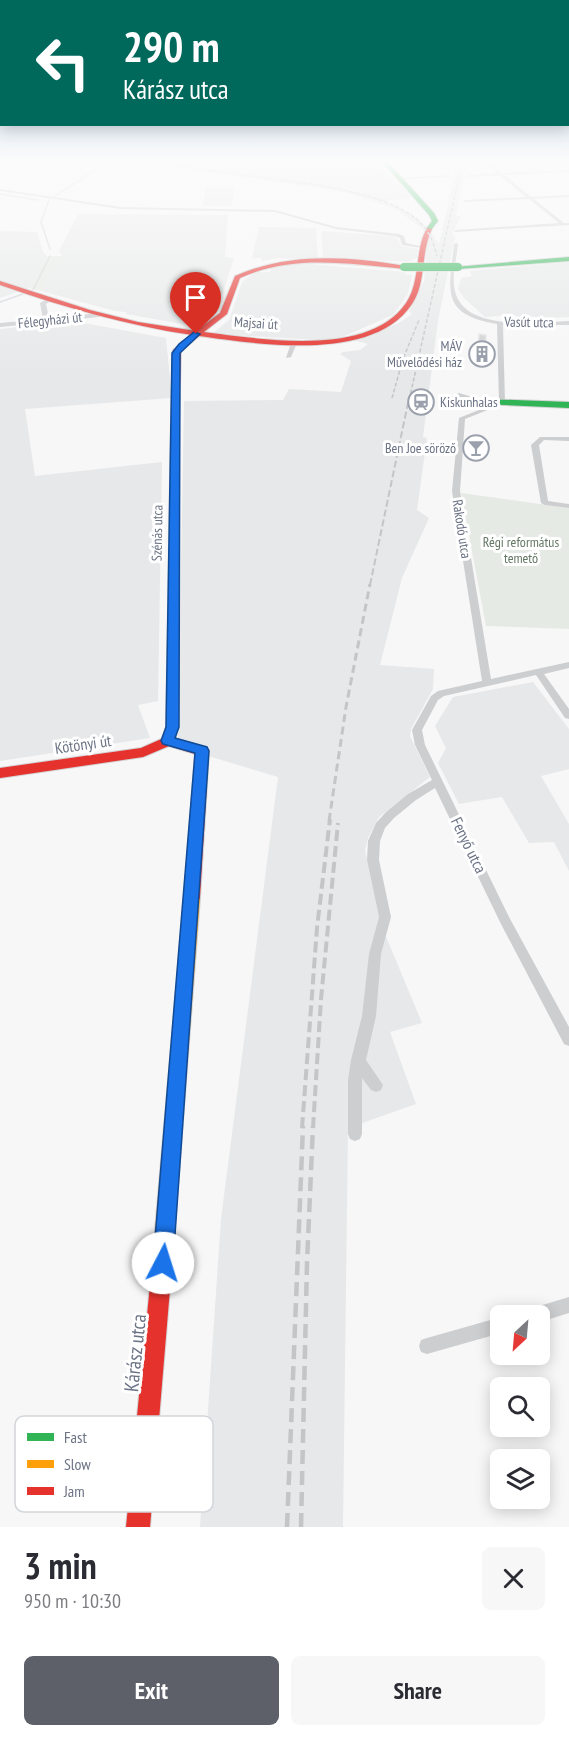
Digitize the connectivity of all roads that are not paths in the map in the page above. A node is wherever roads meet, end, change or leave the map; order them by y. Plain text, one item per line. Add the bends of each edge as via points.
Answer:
1 (359, 230) edge
2 (430, 230) edge
3 (468, 230) edge
4 (456, 231) dead end
5 (456, 244) dead end
6 (422, 247) junction
7 (569, 259) edge
8 (0, 283) edge
9 (49, 300) junction
10 (99, 315) junction
11 (46, 320) junction
12 (501, 322) junction
13 (569, 323) edge
14 (0, 325) edge
15 (210, 325) junction
16 (179, 331) junction
17 (494, 332) dead end
18 (196, 334) junction
19 (500, 340) junction
20 (294, 343) junction
21 (288, 357) dead end
22 (483, 402) dead end
23 (502, 403) junction
24 (569, 405) edge
25 (569, 439) edge
26 (569, 506) edge
27 (569, 665) edge
28 (538, 672) junction
29 (487, 683) junction
30 (569, 716) edge
31 (168, 741) junction
32 (0, 773) edge
33 (438, 781) junction
34 (569, 1040) edge
35 (358, 1060) junction
36 (376, 1085) dead end
37 (355, 1134) dead end
38 (569, 1305) edge
39 (550, 1311) edge
40 (490, 1328) edge
41 (427, 1346) dead end
42 (149, 1416) edge
43 (139, 1512) edge
44 (138, 1527) edge

1 - 6 street via 397,234 404,244
2 - 6 main road
3 - 4 street
5 - 12 street, Vasút utca via 454,298 463,311 487,325
6 - 20 main road, Majsai út via 419,284 401,314 345,340
7 - 15 main road, Szénás utca, bridge via 458,267 296,260 255,267 237,277 226,308
8 - 9 main road, Majsai út
9 - 10 main road, Majsai út
9 - 11 street via 43,303
10 - 11 street, Félegyházi út
10 - 16 main road, Majsai út
11 - 14 street, Félegyházi út
12 - 13 street, Vasút utca
12 - 19 street
15 - 16 main road
15 - 18 main road, Szénás utca
16 - 18 main road, Majsai út
17 - 19 street
18 - 20 main road, Majsai út
18 - 31 main road, Szénás utca via 176,353 172,727
19 - 23 street
20 - 21 street
22 - 23 main road
23 - 24 main road
23 - 29 street, Rakodó utca via 462,418 456,482
25 - 26 street via 542,438 535,445 545,503
27 - 28 street, Fenyő utca
28 - 29 street, Fenyő utca
28 - 30 street
29 - 33 street, Fenyő utca via 437,694 418,724 417,736
31 - 32 main road, Kötönyi út via 142,752
31 - 42 main road, Kárász utca via 202,751
33 - 34 street, Fenyő utca
33 - 35 street via 390,815 374,841 373,860 385,917
35 - 36 street
35 - 37 street
38 - 39 street
40 - 41 street
43 - 44 main road, Kárász utca

